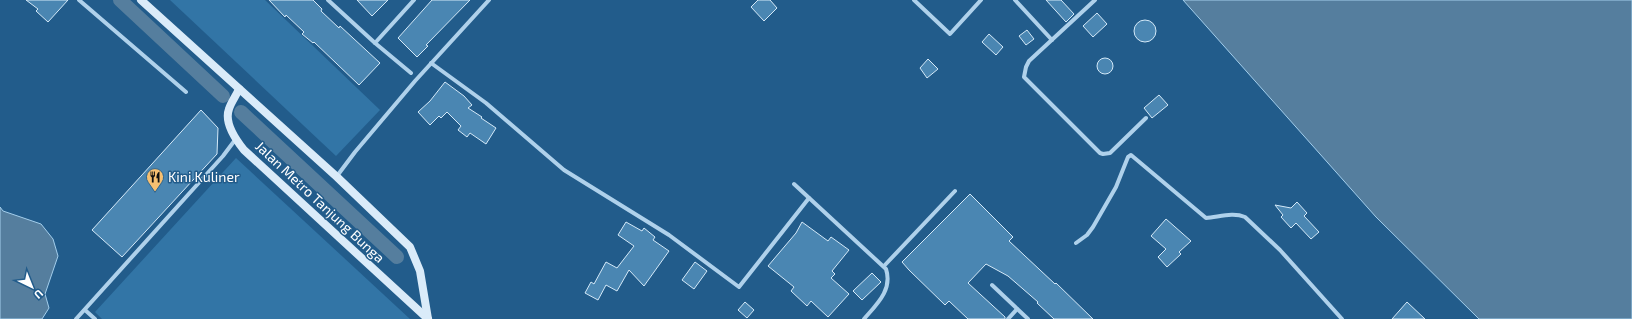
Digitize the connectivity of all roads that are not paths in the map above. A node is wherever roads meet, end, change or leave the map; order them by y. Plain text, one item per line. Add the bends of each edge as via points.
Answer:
1 (79, 0) edge
2 (141, 0) edge
3 (328, 0) edge
4 (414, 0) edge
5 (488, 0) edge
6 (914, 0) edge
7 (981, 0) edge
8 (1015, 0) edge
9 (1095, 0) edge
10 (1052, 40) junction
11 (375, 43) junction
12 (431, 63) junction
13 (411, 73) dead end
14 (239, 89) junction
15 (186, 92) dead end
16 (1146, 118) dead end
17 (235, 140) junction
18 (336, 177) junction
19 (794, 184) dead end
20 (955, 191) dead end
21 (809, 198) junction
22 (1076, 243) dead end
23 (884, 266) junction
24 (992, 285) dead end
25 (1017, 309) junction
26 (85, 310) junction
27 (76, 319) edge
28 (95, 319) edge
29 (428, 319) edge
30 (864, 319) edge
31 (1008, 319) edge
32 (1028, 319) edge
33 (1342, 319) edge

1 - 15 street
2 - 14 main road, Jalan Metro Tanjung Bunga
3 - 11 street
4 - 11 street
5 - 12 street
6 - 7 street via 950,34
8 - 10 street
9 - 10 street
10 - 16 street via 1029,61 1024,77 1098,152 1110,153
11 - 13 street
12 - 18 street
12 - 21 street via 486,103 564,170 669,235 739,287
14 - 17 main road, Jalan Metro Tanjung Bunga via 228,110
14 - 18 main road, Jalan Metro Tanjung Bunga
17 - 26 street
17 - 29 main road, Jalan Metro Tanjung Bunga
18 - 29 main road, Jalan Metro Tanjung Bunga via 410,247 420,271
19 - 21 street
20 - 23 street
21 - 23 street
22 - 33 street via 1093,227 1131,155 1206,218 1232,214 1245,217 1280,250
23 - 30 street via 888,277 885,293
24 - 25 street
25 - 31 street
25 - 32 street
26 - 27 street
26 - 28 street

